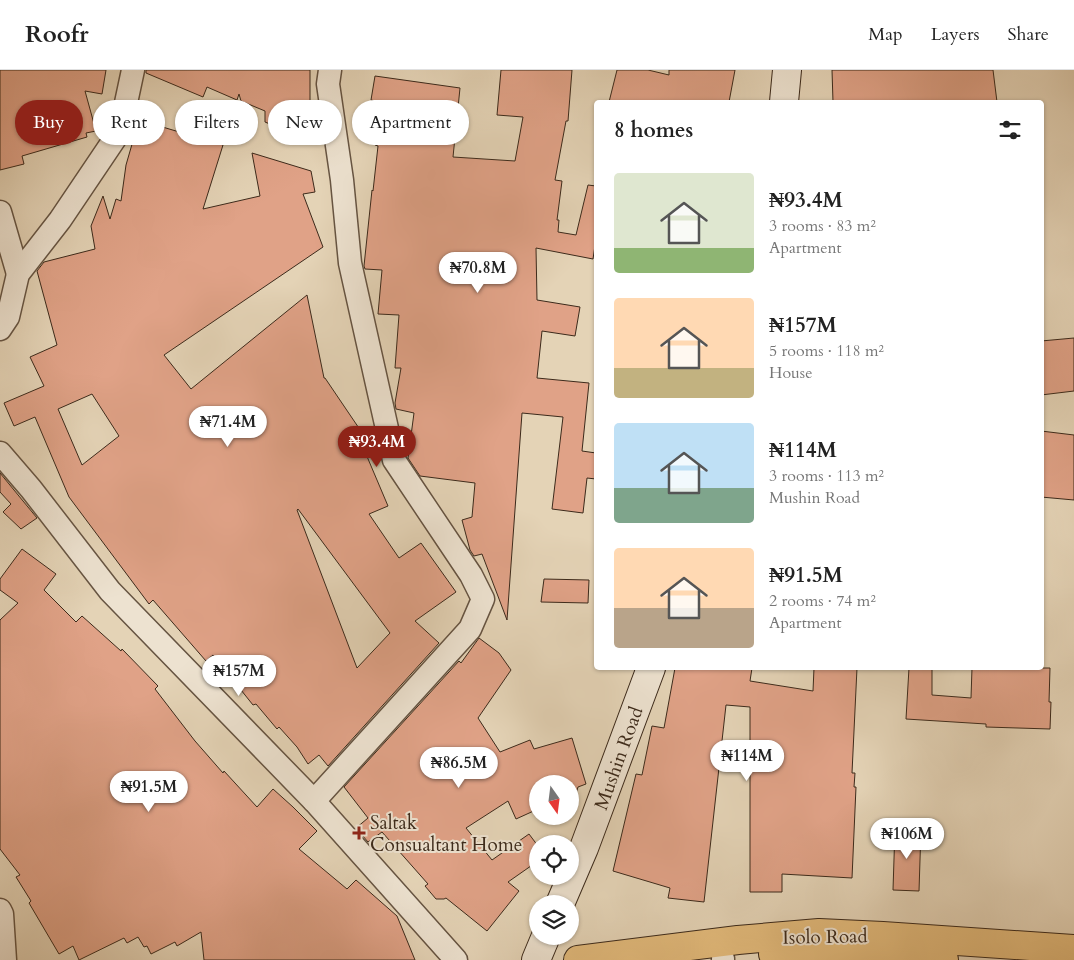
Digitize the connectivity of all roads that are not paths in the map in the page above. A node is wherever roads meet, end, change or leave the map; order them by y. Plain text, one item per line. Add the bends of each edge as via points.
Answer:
1 (134, 70) edge
2 (330, 70) edge
3 (787, 70) edge
4 (784, 100) edge
5 (0, 212) edge
6 (18, 274) junction
7 (0, 329) edge
8 (0, 453) edge
9 (650, 670) edge
10 (314, 800) junction
11 (564, 895) edge
12 (0, 910) edge
13 (542, 945) edge
14 (1074, 949) edge
15 (5, 960) edge
16 (456, 960) edge
17 (536, 960) edge
18 (578, 960) edge
19 (721, 960) edge
20 (944, 960) edge

1 - 6 street via 120,131 60,220
2 - 10 street via 328,84 350,262 394,460 471,575 483,599 470,629
3 - 4 main road
5 - 6 street
6 - 7 street via 8,317
8 - 10 street via 110,591
9 - 11 main road, Mushin Road
10 - 16 street
12 - 15 street
13 - 17 main road
14 - 18 main road, Isolo Road via 819,933
19 - 20 main road, Isolo Road via 782,953 849,952

